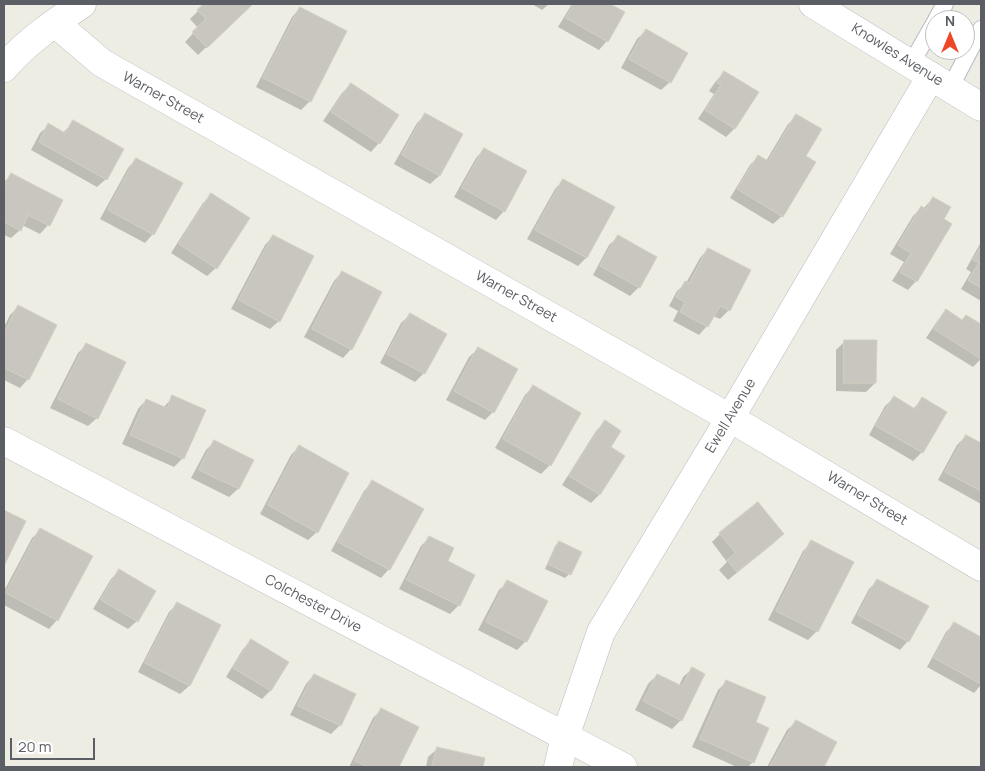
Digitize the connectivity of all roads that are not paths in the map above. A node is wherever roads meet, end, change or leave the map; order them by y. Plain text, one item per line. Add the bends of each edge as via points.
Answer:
1 (82, 4) edge
2 (813, 4) edge
3 (55, 22) junction
4 (981, 29) edge
5 (932, 60) edge
6 (4, 68) edge
7 (930, 76) junction
8 (981, 107) edge
9 (730, 418) junction
10 (4, 441) edge
11 (981, 567) edge
12 (565, 737) junction
13 (558, 767) edge
14 (622, 767) edge

1 - 3 street
2 - 7 street, Knowles Avenue
3 - 6 street
3 - 9 street, Warner Street via 102,63
4 - 7 lane
5 - 7 lane
7 - 8 street, Knowles Avenue
7 - 9 street, Ewell Avenue
9 - 11 street, Warner Street
9 - 12 street, Ewell Avenue via 601,632
10 - 12 street, Colchester Drive
12 - 13 street, Ewell Avenue
12 - 14 street, Colchester Drive

